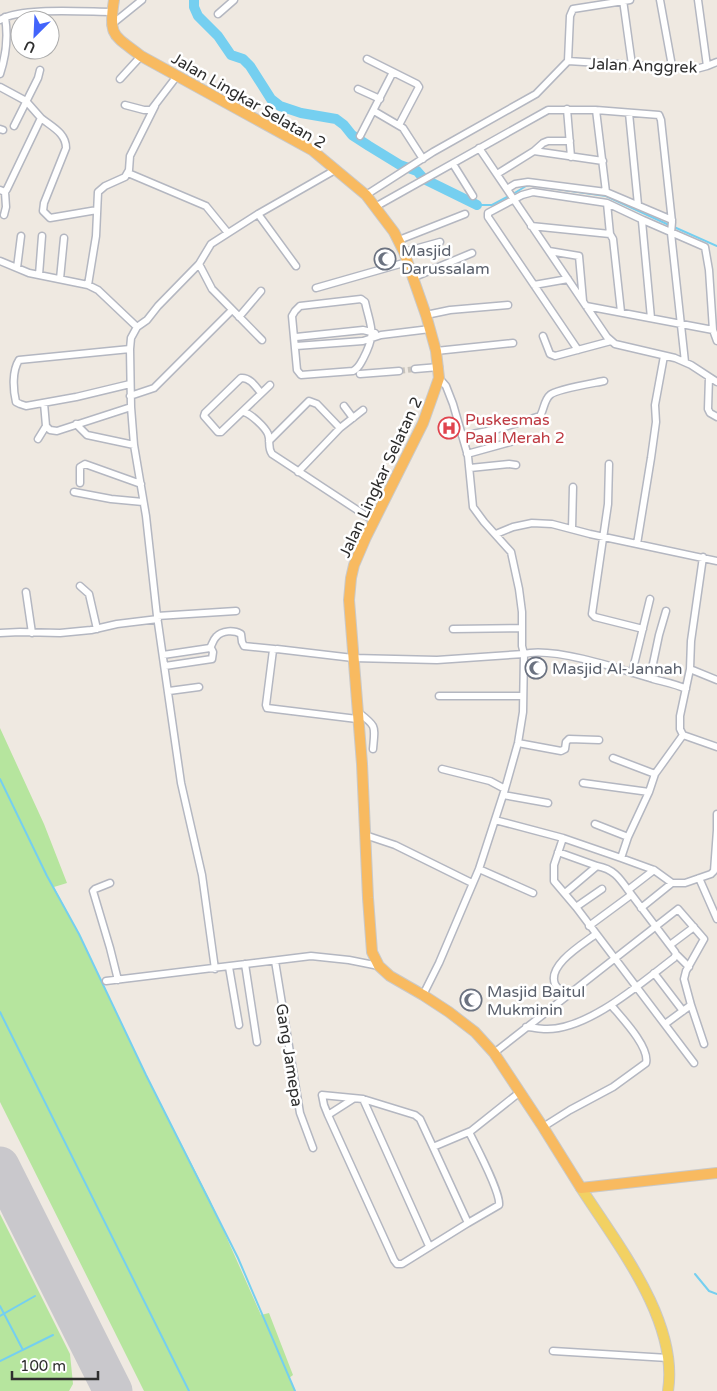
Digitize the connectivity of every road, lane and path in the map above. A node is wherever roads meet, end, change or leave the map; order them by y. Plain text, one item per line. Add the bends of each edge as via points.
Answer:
1 (114, 0) edge
2 (142, 0) edge
3 (234, 0) edge
4 (626, 0) edge
5 (660, 0) edge
6 (698, 0) edge
7 (584, 3) edge
8 (112, 12) junction
9 (218, 14) dead end
10 (3, 18) edge
11 (111, 25) junction
12 (141, 56) junction
13 (367, 59) dead end
14 (568, 61) junction
15 (717, 62) edge
16 (632, 65) junction
17 (672, 66) junction
18 (707, 66) junction
19 (40, 70) dead end
20 (392, 72) junction
21 (0, 74) edge
22 (177, 76) junction
23 (120, 79) dead end
24 (0, 87) edge
25 (358, 89) dead end
26 (380, 99) junction
27 (26, 100) junction
28 (125, 105) dead end
29 (155, 106) junction
30 (567, 110) junction
31 (596, 110) junction
32 (374, 111) junction
33 (629, 113) junction
34 (41, 118) junction
35 (399, 125) junction
36 (14, 126) dead end
37 (360, 136) dead end
38 (570, 141) junction
39 (479, 148) junction
40 (534, 151) junction
41 (571, 157) junction
42 (422, 159) junction
43 (603, 161) junction
44 (453, 164) junction
45 (335, 170) junction
46 (128, 173) junction
47 (497, 174) junction
48 (2, 191) edge
49 (606, 192) junction
50 (510, 194) junction
51 (366, 196) junction
52 (473, 196) dead end
53 (607, 202) junction
54 (638, 206) junction
55 (375, 207) junction
56 (97, 210) junction
57 (258, 214) junction
58 (465, 214) dead end
59 (4, 215) dead end
60 (643, 220) junction
61 (532, 226) junction
62 (672, 226) junction
63 (228, 233) junction
64 (610, 234) junction
65 (21, 236) dead end
66 (42, 236) dead end
67 (64, 238) dead end
68 (399, 240) junction
69 (440, 242) dead end
70 (550, 252) junction
71 (472, 253) dead end
72 (406, 257) junction
73 (0, 261) edge
74 (199, 264) junction
75 (296, 266) dead end
76 (17, 268) junction
77 (709, 270) junction
78 (39, 275) junction
79 (717, 275) edge
80 (412, 278) junction
81 (60, 279) junction
82 (568, 279) junction
83 (88, 285) junction
84 (534, 285) junction
85 (316, 288) dead end
86 (261, 291) dead end
87 (585, 304) junction
88 (508, 306) dead end
89 (232, 310) junction
90 (621, 312) junction
91 (715, 312) edge
92 (426, 314) junction
93 (239, 317) junction
94 (651, 318) junction
95 (682, 323) junction
96 (138, 327) junction
97 (430, 329) junction
98 (363, 330) junction
99 (713, 330) junction
100 (372, 335) junction
101 (543, 336) dead end
102 (296, 338) junction
103 (262, 340) dead end
104 (363, 341) junction
105 (611, 341) junction
106 (717, 341) edge
107 (513, 343) dead end
108 (296, 346) junction
109 (130, 349) junction
110 (436, 350) junction
111 (578, 350) junction
112 (664, 356) junction
113 (685, 362) junction
114 (439, 367) junction
115 (415, 369) tunnel mouth
116 (399, 371) tunnel mouth
117 (360, 374) dead end
118 (709, 377) junction
119 (439, 378) junction
120 (604, 381) dead end
121 (717, 382) edge
122 (130, 384) junction
123 (270, 385) dead end
124 (261, 393) junction
125 (130, 396) junction
126 (44, 403) junction
127 (131, 406) junction
128 (344, 406) dead end
129 (363, 410) dead end
130 (244, 412) junction
131 (717, 417) edge
132 (353, 418) junction
133 (76, 424) junction
134 (46, 426) junction
135 (340, 428) junction
136 (462, 436) junction
137 (38, 439) dead end
138 (269, 441) junction
139 (514, 441) dead end
140 (134, 445) junction
141 (467, 454) junction
142 (609, 464) dead end
143 (516, 465) dead end
144 (470, 468) junction
145 (298, 472) junction
146 (80, 483) dead end
147 (141, 484) junction
148 (573, 487) dead end
149 (74, 492) dead end
150 (143, 502) junction
151 (374, 521) junction
152 (572, 530) junction
153 (496, 534) junction
154 (603, 537) junction
155 (637, 544) junction
156 (703, 557) junction
157 (717, 560) edge
158 (80, 586) dead end
159 (26, 592) dead end
160 (650, 599) dead end
161 (236, 611) dead end
162 (666, 612) dead end
163 (158, 617) junction
164 (522, 628) junction
165 (96, 629) junction
166 (452, 629) dead end
167 (643, 629) junction
168 (32, 632) junction
169 (0, 633) edge
170 (211, 648) junction
171 (274, 649) junction
172 (524, 654) junction
173 (164, 655) junction
174 (353, 658) junction
175 (165, 666) junction
176 (690, 669) junction
177 (632, 673) junction
178 (650, 678) junction
179 (717, 680) edge
180 (199, 687) dead end
181 (686, 689) junction
182 (169, 691) junction
183 (439, 696) dead end
184 (523, 696) junction
185 (357, 715) junction
186 (683, 735) junction
187 (599, 740) dead end
188 (518, 743) junction
189 (717, 747) edge
190 (373, 749) dead end
191 (613, 758) dead end
192 (442, 769) dead end
193 (655, 774) junction
194 (583, 783) dead end
195 (504, 792) junction
196 (649, 792) junction
197 (548, 803) dead end
198 (717, 814) edge
199 (495, 820) junction
200 (595, 824) dead end
201 (717, 830) edge
202 (365, 835) junction
203 (628, 837) junction
204 (563, 838) junction
205 (558, 852) junction
206 (621, 858) junction
207 (597, 866) junction
208 (716, 867) edge
209 (478, 869) junction
210 (654, 870) junction
211 (699, 878) junction
212 (110, 883) dead end
213 (472, 883) junction
214 (672, 883) junction
215 (602, 889) dead end
216 (533, 893) dead end
217 (565, 893) junction
218 (629, 893) junction
219 (576, 907) junction
220 (641, 908) junction
221 (717, 919) edge
222 (589, 926) junction
223 (655, 927) junction
224 (694, 927) junction
225 (596, 934) junction
226 (670, 945) junction
227 (676, 954) junction
228 (615, 958) junction
229 (275, 961) junction
230 (245, 964) junction
231 (379, 966) junction
232 (229, 967) junction
233 (689, 967) junction
234 (215, 969) junction
235 (654, 973) junction
236 (118, 980) junction
237 (106, 981) dead end
238 (636, 986) junction
239 (423, 995) junction
240 (565, 996) junction
241 (611, 1005) junction
242 (691, 1005) junction
243 (683, 1011) junction
244 (665, 1024) junction
245 (239, 1025) dead end
246 (526, 1027) junction
247 (258, 1042) dead end
248 (704, 1044) dead end
249 (494, 1053) junction
250 (694, 1063) dead end
251 (520, 1092) junction
252 (353, 1099) junction
253 (363, 1099) junction
254 (328, 1115) junction
255 (543, 1127) junction
256 (469, 1132) junction
257 (433, 1147) junction
258 (313, 1148) dead end
259 (717, 1173) edge
260 (581, 1188) junction
261 (468, 1223) junction
262 (429, 1246) junction
263 (552, 1351) dead end
264 (668, 1358) junction
265 (668, 1391) edge

1 - 8 highway
2 - 11 street
3 - 9 street
4 - 7 street
4 - 16 street
5 - 17 street
6 - 18 street
7 - 14 street via 570,16
8 - 10 street via 23,12
8 - 11 highway
10 - 21 street via 7,26
11 - 12 highway, Jalan Lingkar Selatan 2 via 115,34
12 - 22 highway, Jalan Lingkar Selatan 2
12 - 23 street
13 - 20 street
14 - 16 street, Jalan Anggrek
14 - 42 street via 536,94
15 - 18 street, Jalan Anggrek
16 - 17 street, Jalan Anggrek
17 - 18 street, Jalan Anggrek via 696,69
19 - 27 street
20 - 26 street
20 - 35 street via 419,87
22 - 29 street
22 - 45 highway, Jalan Lingkar Selatan 2 via 312,150
24 - 27 street
25 - 26 street
26 - 32 street
27 - 34 street
27 - 36 street
28 - 29 street via 144,110
29 - 46 street via 130,156
30 - 31 street
30 - 38 street
30 - 39 street via 543,112
31 - 33 street
31 - 43 street
32 - 35 street
32 - 37 street
33 - 54 street
33 - 62 street via 660,116
34 - 48 street
34 - 56 street via 66,141 44,203 45,214 50,218
35 - 42 street
38 - 40 street via 548,141
38 - 41 street
39 - 44 street
39 - 47 street
40 - 41 street
40 - 47 street
41 - 43 street
42 - 51 street
43 - 49 street
44 - 52 street
44 - 55 street
45 - 51 highway, Jalan Lingkar Selatan 2
45 - 57 street
46 - 56 street via 123,179 100,190
46 - 63 street via 206,206
47 - 50 street
48 - 59 street via 6,207
49 - 50 street via 528,182 516,184
49 - 54 street
50 - 53 street via 533,192
50 - 61 street
50 - 84 street via 487,216
51 - 55 highway, Jalan Lingkar Selatan 2
53 - 60 street
53 - 64 street
54 - 62 street
55 - 68 highway, Jalan Lingkar Selatan 2
56 - 83 street
57 - 63 street
57 - 75 street
58 - 68 street
60 - 62 street
60 - 94 street
61 - 64 street
61 - 70 street
62 - 77 street via 705,247
62 - 95 street
63 - 74 street via 211,244
64 - 90 street
65 - 76 street
66 - 78 street
67 - 81 street
68 - 72 highway, Jalan Lingkar Selatan 2
69 - 72 street
70 - 82 street
70 - 87 street via 579,256
71 - 80 street
72 - 80 highway, Jalan Lingkar Selatan 2
72 - 85 street
73 - 76 street
74 - 89 street via 212,288
74 - 96 street
76 - 78 street
77 - 79 street
77 - 91 street
78 - 81 street
80 - 92 highway, Jalan Lingkar Selatan 2
81 - 83 street
82 - 84 street
82 - 87 street
83 - 96 street via 98,290
84 - 111 street
86 - 93 street
87 - 90 street
87 - 105 street
88 - 92 street
89 - 93 street
89 - 125 street via 154,388
90 - 94 street
91 - 99 street
92 - 97 highway, Jalan Lingkar Selatan 2
93 - 103 street
94 - 95 street
95 - 99 street
95 - 113 street
96 - 109 street via 131,338
97 - 100 street
97 - 110 highway, Jalan Lingkar Selatan 2
98 - 100 street
98 - 102 street
98 - 104 street
99 - 106 street
100 - 102 street via 365,302 361,299 300,306 292,316
100 - 104 street
100 - 108 street via 358,367 353,370 301,375 297,370
101 - 111 street via 552,356
102 - 108 street
104 - 108 street
105 - 111 street
105 - 112 street
107 - 110 street
109 - 122 street
109 - 126 street via 20,360 14,378 16,402 26,406
110 - 114 highway, Jalan Lingkar Selatan 2
112 - 113 street
112 - 155 street
113 - 118 street
114 - 115 street
114 - 119 highway, Jalan Lingkar Selatan 2
116 - 117 street
118 - 121 street
118 - 131 street via 708,409
119 - 136 street via 446,386
119 - 151 highway, Jalan Lingkar Selatan 2 via 423,423
120 - 136 street via 555,392 547,398 540,416
122 - 125 street
122 - 126 street
123 - 124 street
124 - 130 street
124 - 130 street via 246,378 241,378 204,416 220,432
125 - 127 street
126 - 134 street
127 - 133 street
127 - 140 street
128 - 132 street
129 - 132 street
130 - 138 street via 267,433
132 - 135 street
133 - 134 street via 54,431
133 - 140 street via 86,435
134 - 137 street
135 - 138 street via 317,404 309,401
135 - 145 street
136 - 141 street
138 - 145 street via 272,454
139 - 141 street
140 - 147 street
141 - 144 street
142 - 154 street
143 - 144 street
144 - 153 street via 473,507
145 - 151 street
146 - 147 street via 80,467 85,464
147 - 150 street
148 - 152 street
149 - 150 street
150 - 163 street
151 - 174 highway, Jalan Lingkar Selatan 2 via 351,578 349,600
152 - 153 street via 532,523
152 - 154 street
153 - 164 street via 511,552 519,589
154 - 155 street
154 - 167 street via 592,614
155 - 156 street
156 - 157 street
156 - 176 street
158 - 165 street via 91,598
159 - 168 street
160 - 167 street
161 - 163 street
162 - 178 street
163 - 165 street
163 - 173 street
164 - 166 street
164 - 172 street
165 - 168 street
167 - 177 street
168 - 169 street
170 - 171 street via 218,635 236,631 241,634 244,646
170 - 173 street
170 - 175 street via 211,660
171 - 174 street
171 - 185 street via 267,708
172 - 174 street via 437,660
172 - 177 street via 558,654
172 - 184 street
173 - 175 street
174 - 185 highway, Jalan Lingkar Selatan 2
175 - 182 street
176 - 179 street
176 - 181 street
177 - 178 street
178 - 181 street
180 - 182 street
181 - 186 street via 680,716
182 - 234 street via 181,783 202,875
183 - 184 street
184 - 188 street
185 - 190 street via 375,727
185 - 202 highway, Jalan Lingkar Selatan 2
186 - 189 street
186 - 193 street
187 - 188 street via 569,739 561,751
188 - 195 street
191 - 193 street
192 - 195 street via 490,782
193 - 196 street
194 - 196 street
195 - 197 street
195 - 199 street
196 - 203 street
198 - 201 street
199 - 204 street
199 - 209 street
200 - 203 street
201 - 208 street
202 - 213 street via 395,845
202 - 231 highway, Jalan Lingkar Selatan 2 via 372,952
203 - 206 street
204 - 205 street
204 - 206 street
205 - 207 street
205 - 217 street via 554,881
206 - 210 street
207 - 217 street
207 - 218 street via 608,868 619,876
208 - 211 street via 711,874
209 - 213 street
209 - 216 street
210 - 214 street
210 - 218 street
211 - 214 street via 685,884
211 - 221 street
212 - 236 street via 93,891
213 - 239 street
214 - 220 street
215 - 219 street
217 - 219 street
218 - 220 street
218 - 222 street
219 - 222 street
220 - 223 street
222 - 225 street
223 - 224 street via 678,909
223 - 226 street
223 - 228 street
224 - 226 street
224 - 233 street via 704,939
225 - 228 street
225 - 240 street via 556,968 555,984
226 - 227 street
227 - 233 street
227 - 235 street
228 - 238 street
228 - 240 street
229 - 230 street
229 - 231 street via 311,956
229 - 258 street, Gang Jamepa via 300,1113
230 - 232 street
230 - 247 street
231 - 239 highway
232 - 234 street
232 - 245 street
233 - 242 street via 684,979
234 - 236 street
235 - 238 street
235 - 243 street
236 - 237 street
238 - 241 street
238 - 244 street
239 - 249 highway via 475,1032
240 - 246 street
241 - 246 street via 593,1016 557,1028
241 - 255 street via 639,1041 646,1063 613,1087
242 - 243 street
242 - 248 street
243 - 244 street
244 - 250 street
246 - 249 street
249 - 251 highway
251 - 255 highway
251 - 256 street
252 - 253 street
252 - 254 street
252 - 254 street via 322,1095
253 - 257 street via 415,1115
253 - 262 street
254 - 262 street via 395,1262 402,1264
255 - 260 highway
256 - 257 street
256 - 261 street via 500,1201 499,1205
257 - 261 street
259 - 260 highway
260 - 264 main road via 656,1311
261 - 262 street
263 - 264 street
264 - 265 main road

